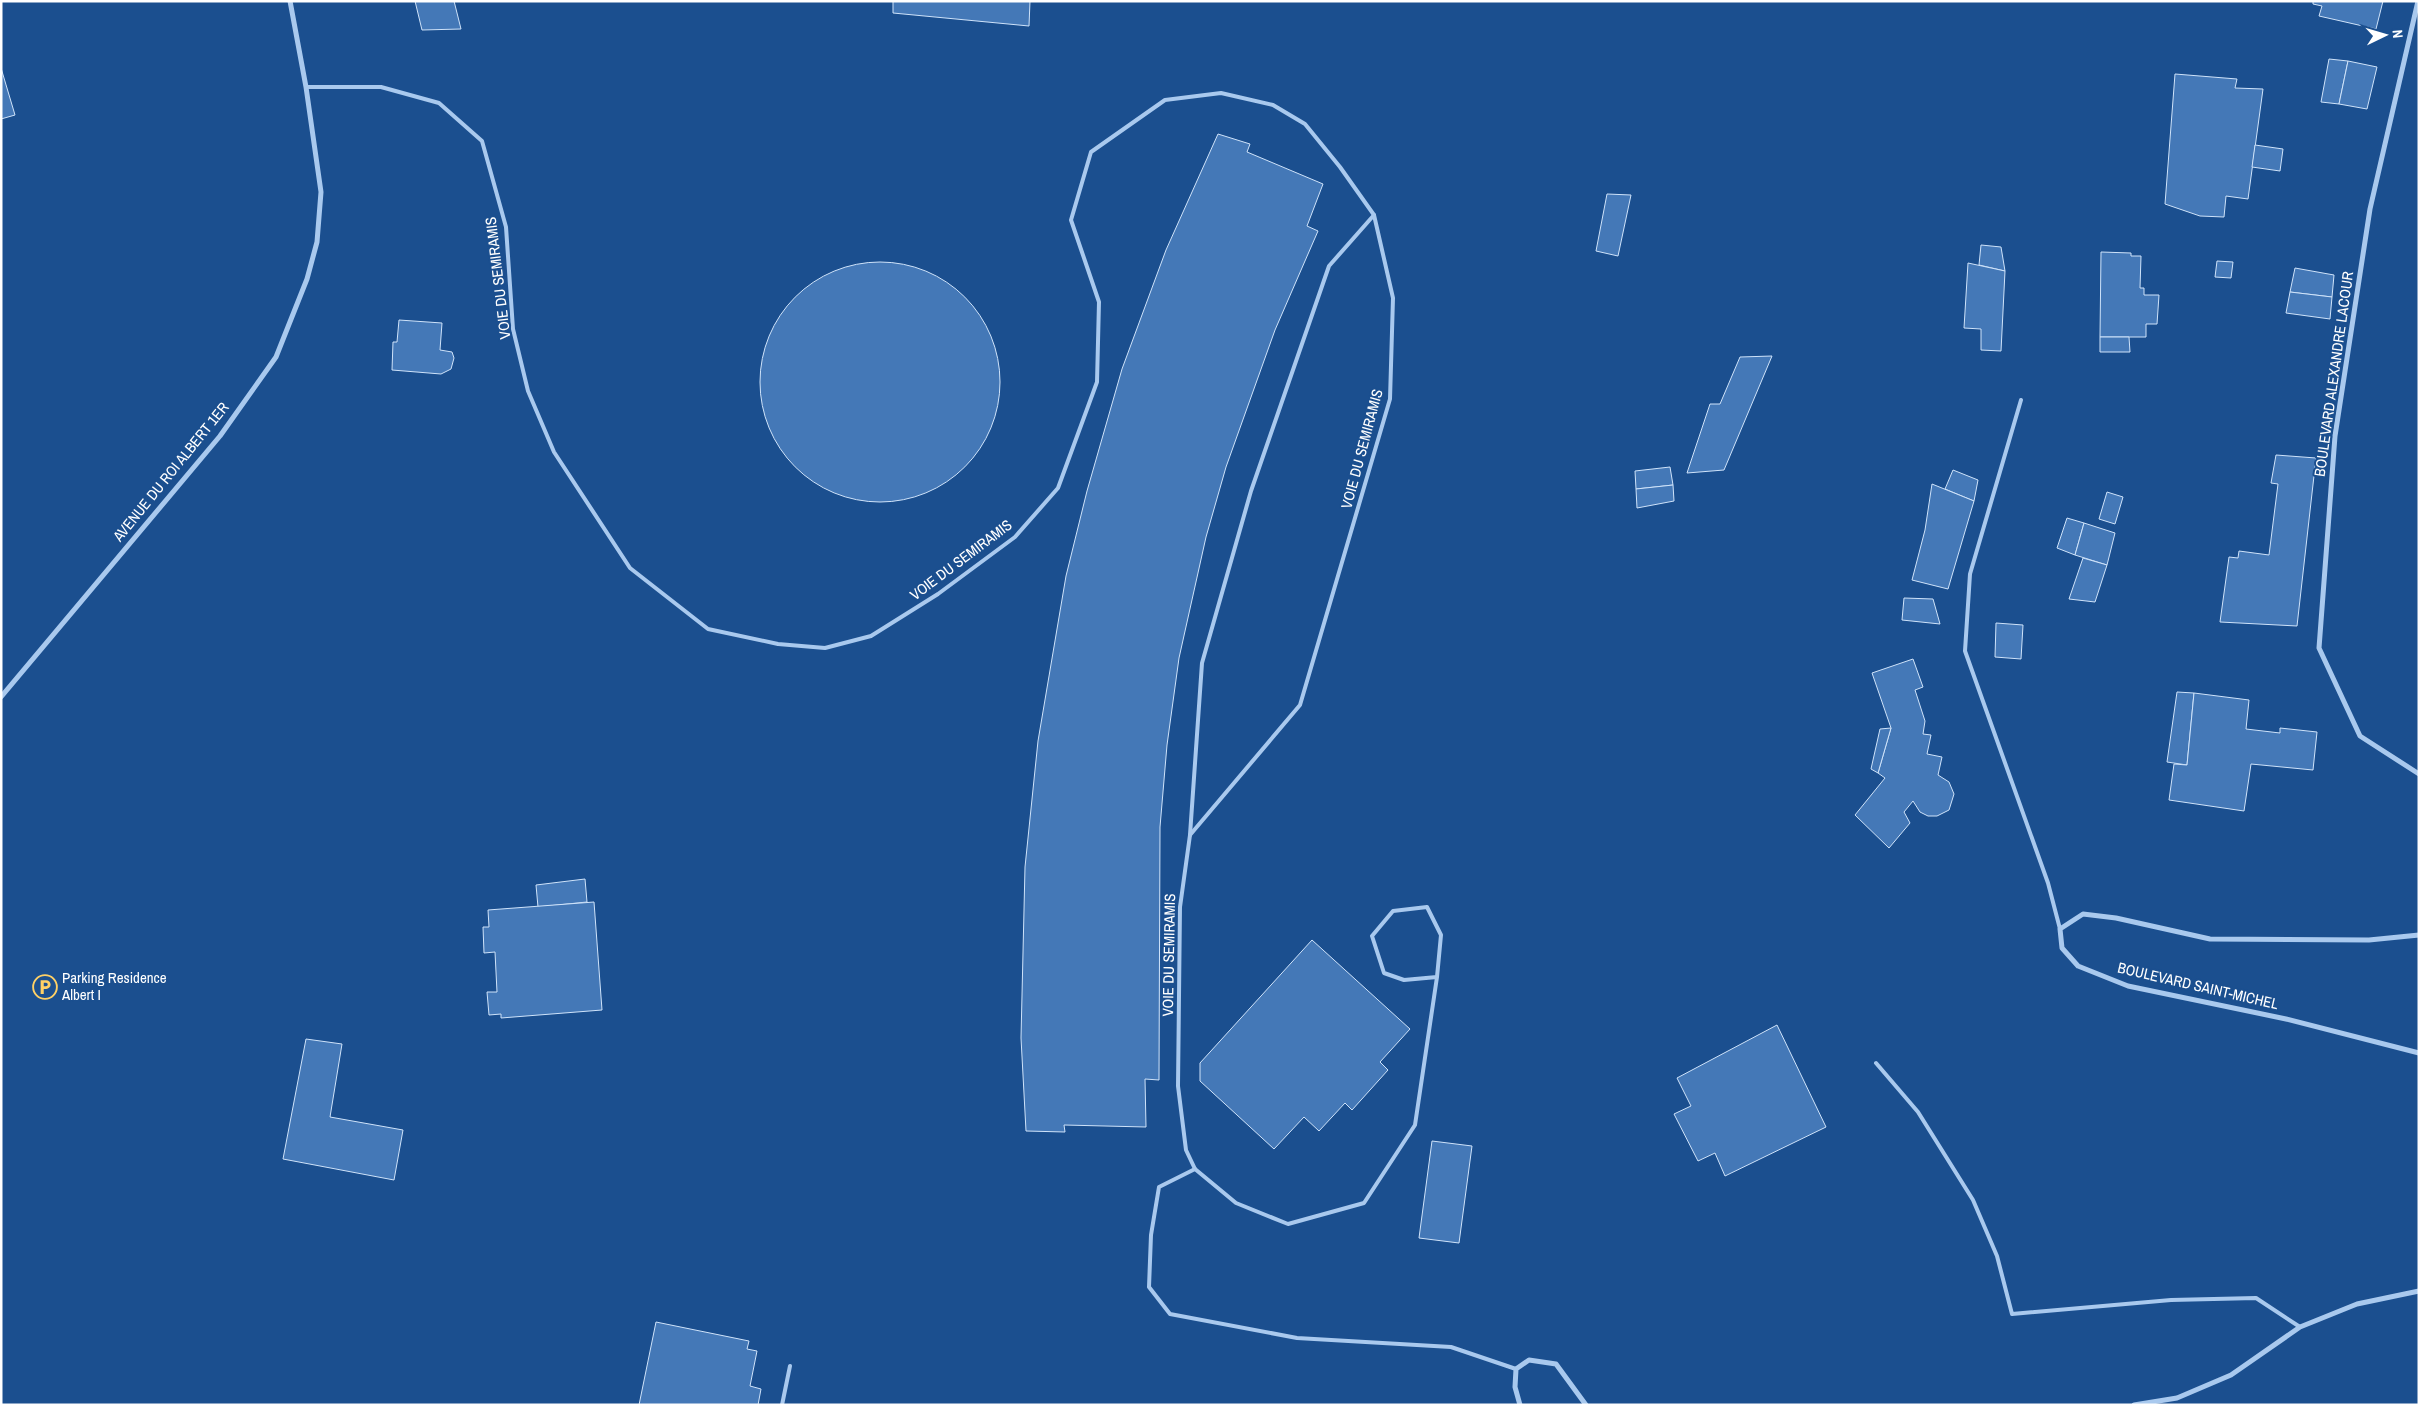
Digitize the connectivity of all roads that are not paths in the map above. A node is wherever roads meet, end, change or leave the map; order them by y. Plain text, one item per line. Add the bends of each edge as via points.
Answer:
1 (290, 1) edge
2 (2418, 1) edge
3 (306, 87) junction
4 (1374, 215) junction
5 (2021, 400) dead end
6 (1, 697) edge
7 (2419, 774) edge
8 (1190, 835) junction
9 (2060, 930) junction
10 (2419, 934) edge
11 (1437, 977) junction
12 (2419, 1053) edge
13 (1876, 1063) dead end
14 (1195, 1169) junction
15 (2419, 1291) edge
16 (2300, 1327) junction
17 (790, 1366) dead end
18 (1516, 1369) junction
19 (782, 1405) edge
20 (1520, 1405) edge
21 (1586, 1405) edge
22 (2134, 1405) edge

1 - 3 street, AVENUE DU ROI ALBERT 1ER
2 - 7 street, BOULEVARD ALEXANDRE LACOUR via 2370,209 2335,436 2319,648 2360,736
3 - 4 lane, VOIE DU SEMIRAMIS via 381,88 439,103 482,141 506,227 513,330 528,391 554,452 630,568 708,629 778,644 825,648 871,636 938,594 1015,537 1058,488 1097,382 1099,302 1071,220 1091,152 1165,100 1221,93 1273,105 1305,124
3 - 6 street, AVENUE DU ROI ALBERT 1ER via 321,192 317,242 307,279 276,357 220,436
4 - 8 lane via 1329,266 1251,490 1202,663
4 - 8 lane, VOIE DU SEMIRAMIS via 1393,298 1390,399 1300,705
5 - 9 lane via 1970,574 1966,651 2048,883
8 - 14 lane, VOIE DU SEMIRAMIS via 1180,906 1178,1086 1186,1150
9 - 10 street via 2082,914 2116,918 2210,939 2369,940
9 - 12 street, BOULEVARD SAINT-MICHEL via 2062,948 2078,966 2128,986 2286,1019
11 - 11 lane, VOIE DU SEMIRAMIS via 1441,935 1427,907 1393,911 1372,936 1384,973 1404,980
11 - 14 lane, VOIE DU SEMIRAMIS via 1415,1125 1364,1203 1288,1224 1236,1203
13 - 16 lane via 1918,1112 1973,1200 1997,1256 2012,1314 2171,1300 2256,1298
14 - 18 lane via 1159,1187 1151,1235 1149,1287 1170,1314 1297,1338 1450,1346
15 - 16 street via 2357,1304
16 - 22 street via 2231,1374 2177,1398
17 - 19 lane
18 - 20 street via 1515,1387
18 - 21 street via 1529,1360 1556,1364

